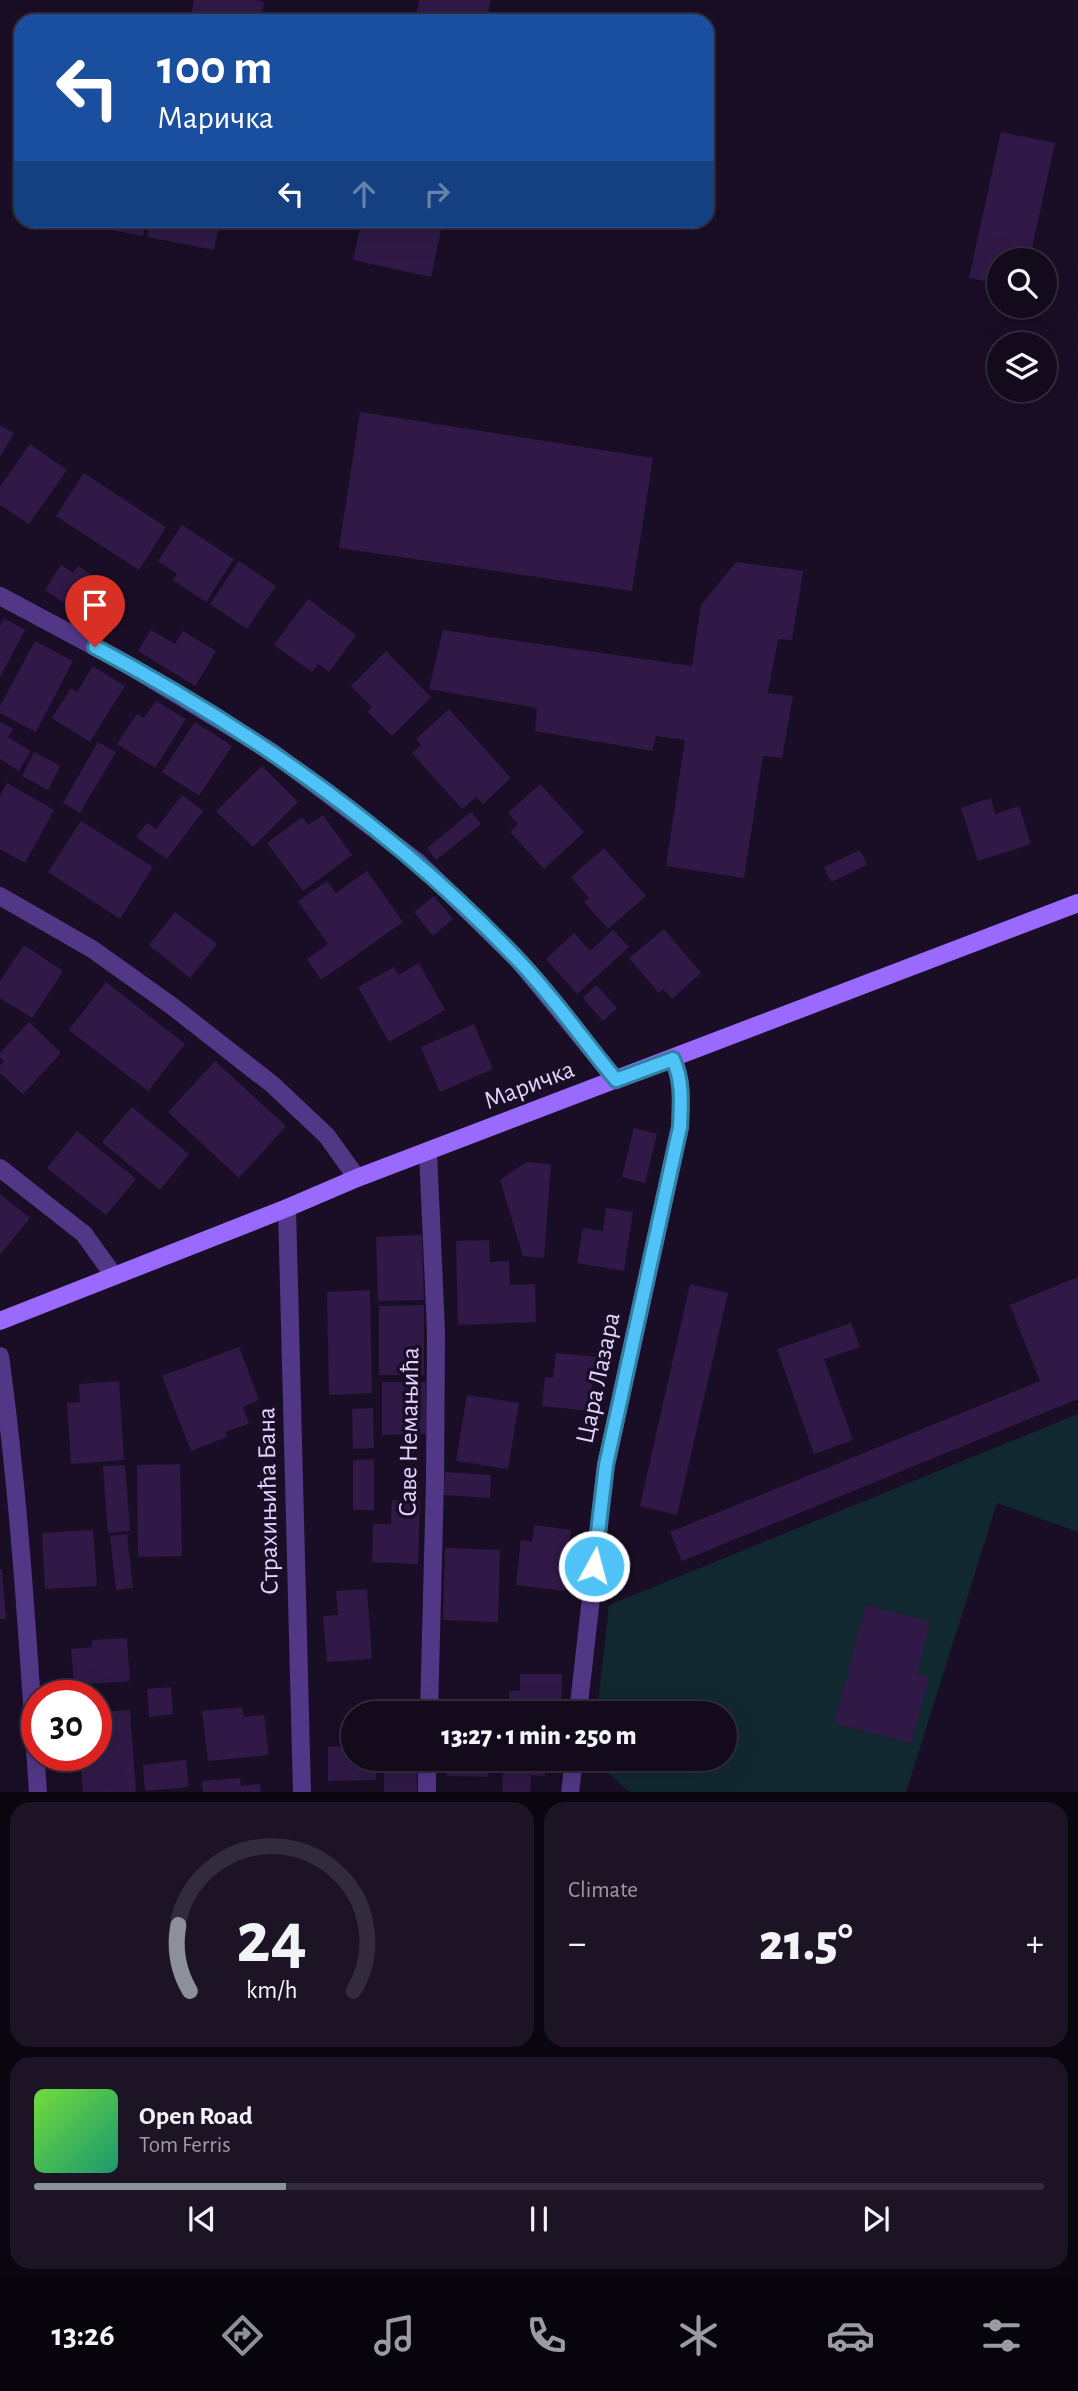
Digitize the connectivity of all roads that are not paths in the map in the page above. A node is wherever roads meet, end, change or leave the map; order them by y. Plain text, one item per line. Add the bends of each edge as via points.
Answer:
1 (0, 596) edge
2 (0, 896) edge
3 (1078, 903) edge
4 (673, 1059) junction
5 (616, 1080) junction
6 (428, 1152) junction
7 (0, 1168) edge
8 (358, 1178) junction
9 (287, 1209) junction
10 (114, 1276) junction
11 (0, 1321) edge
12 (0, 1356) edge
13 (429, 1701) edge
14 (579, 1701) edge
15 (427, 1771) edge
16 (573, 1771) edge
17 (38, 1792) edge
18 (302, 1792) edge
19 (427, 1792) edge
20 (570, 1792) edge

1 - 5 street via 118,659 272,752 418,862 520,962
2 - 8 street via 92,949 273,1085 327,1136
3 - 4 street, Маричка
4 - 5 street, Маричка
4 - 14 street, Цара Лазара via 681,1090 680,1127 606,1465
5 - 6 street, Маричка
6 - 8 street, Маричка
6 - 13 street, Саве Немањића via 436,1331
7 - 10 street via 83,1234
8 - 9 street, Маричка
9 - 10 street, Маричка
9 - 18 street, Страхињића Бана
10 - 11 street, Маричка
12 - 17 street via 26,1604
15 - 19 street
16 - 20 street

